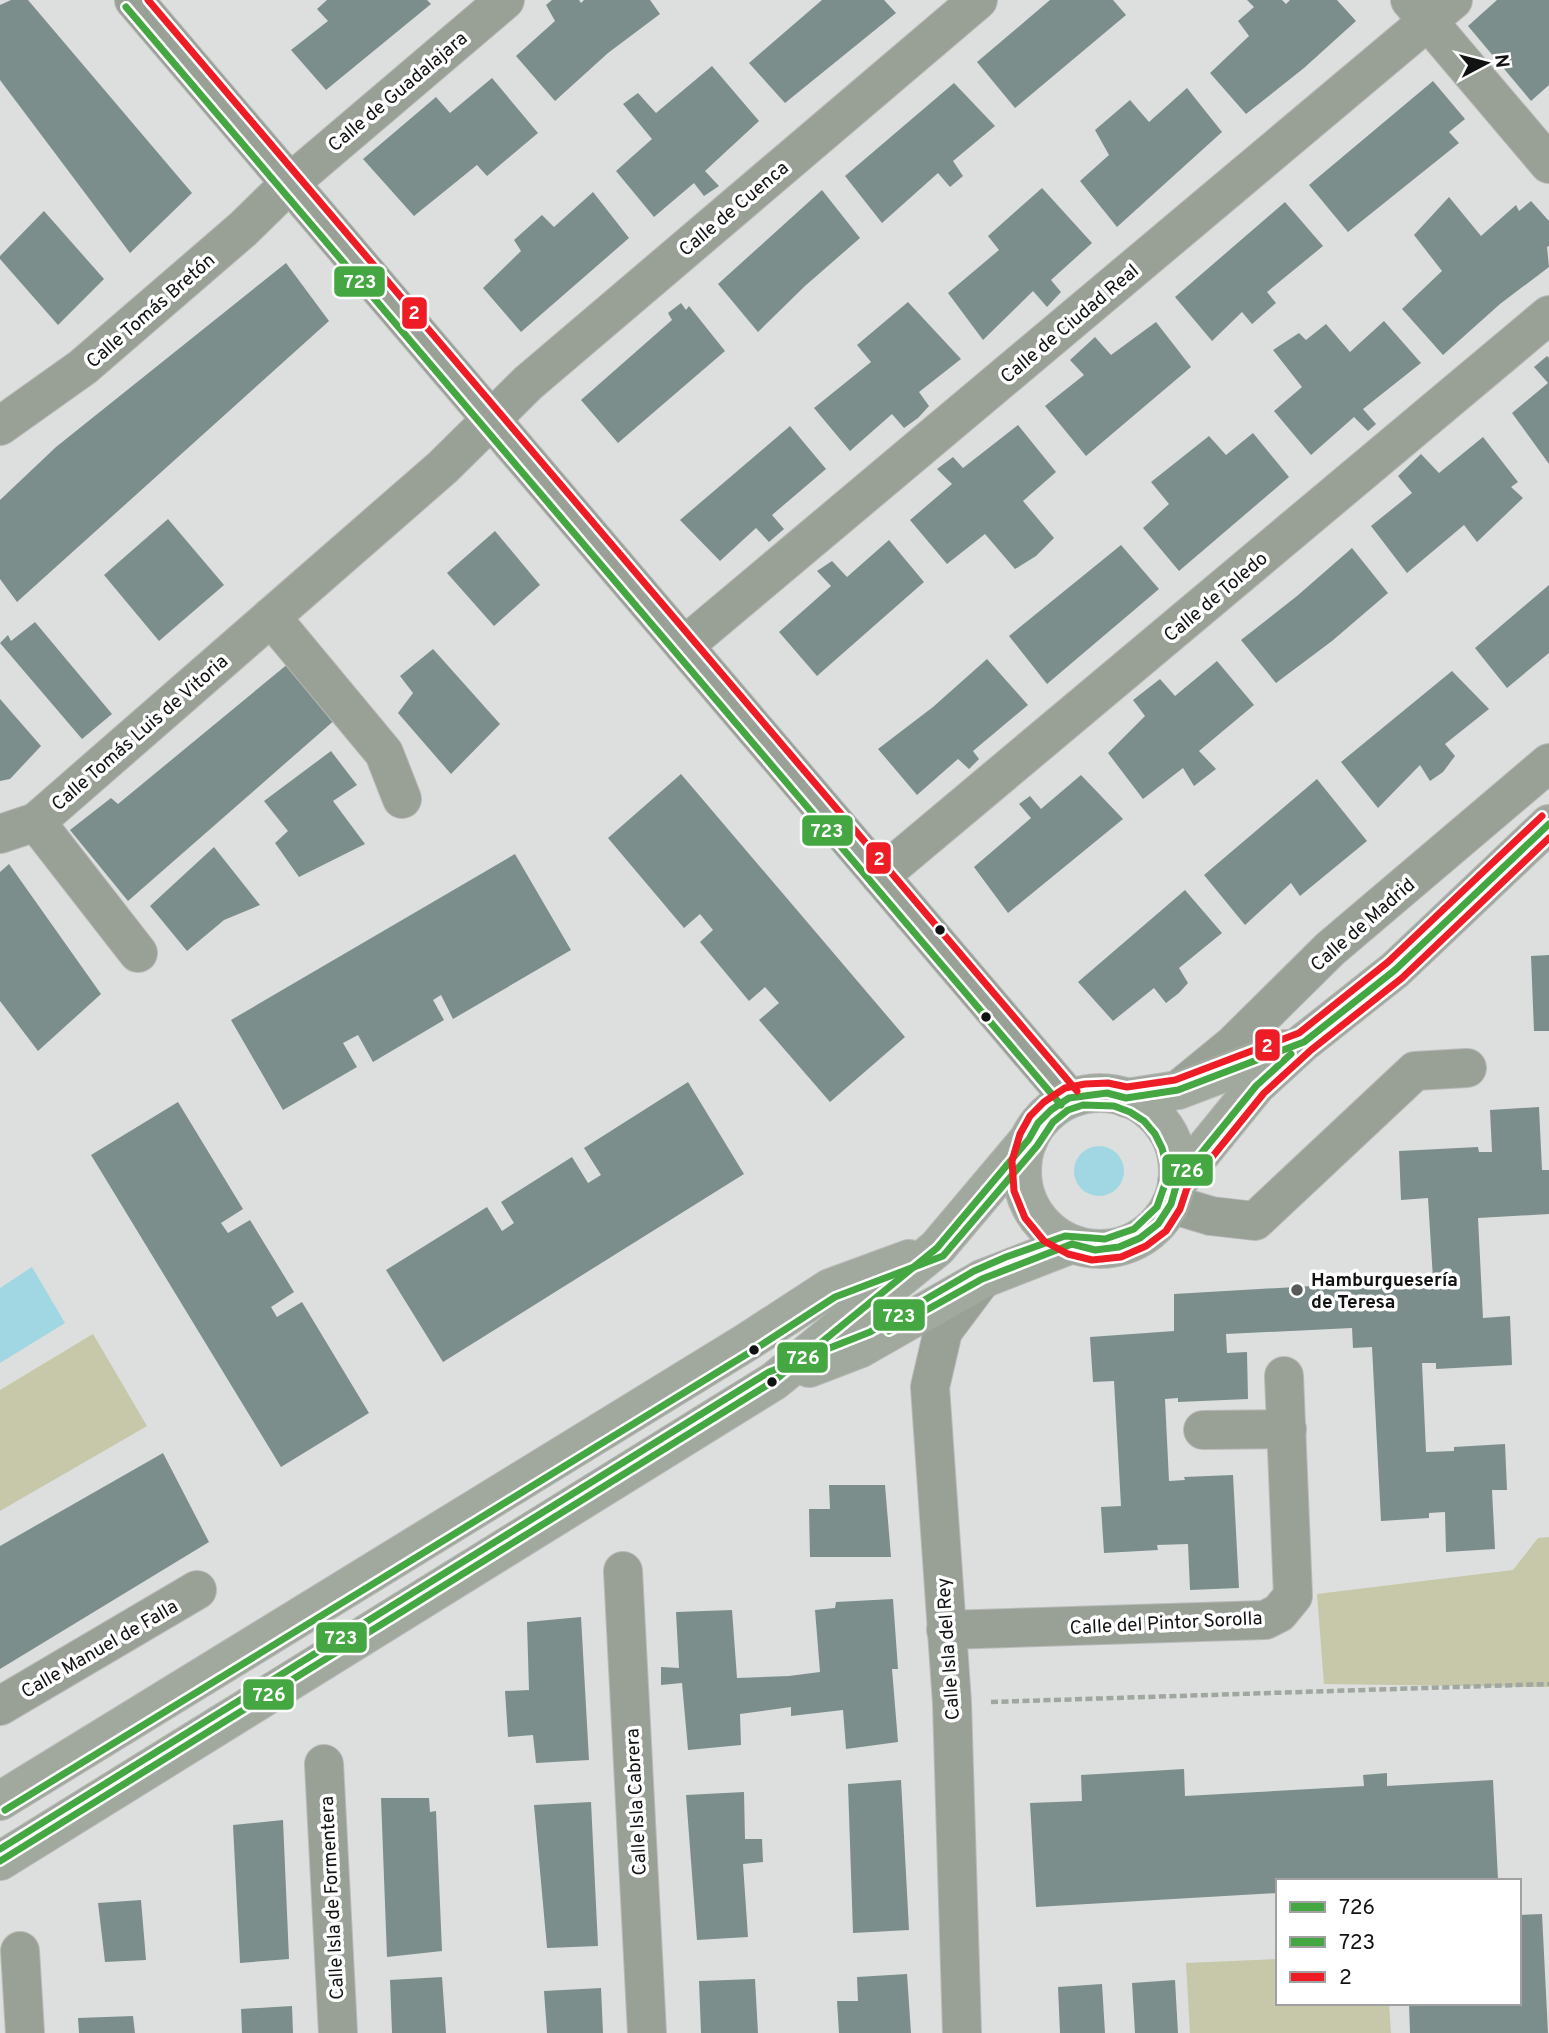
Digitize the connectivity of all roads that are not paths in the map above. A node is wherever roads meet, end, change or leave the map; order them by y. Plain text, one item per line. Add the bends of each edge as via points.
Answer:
1 (134, 0) edge
2 (505, 0) edge
3 (978, 0) edge
4 (1430, 7) edge
5 (1549, 164) edge
6 (290, 183) junction
7 (1549, 315) edge
8 (491, 419) junction
9 (0, 426) edge
10 (271, 617) junction
11 (684, 646) junction
12 (1549, 764) edge
13 (402, 799) dead end
14 (36, 822) junction
15 (1549, 824) edge
16 (0, 834) edge
17 (880, 876) junction
18 (138, 953) dead end
19 (1304, 1042) junction
20 (1467, 1068) dead end
21 (1178, 1090) junction
22 (1069, 1098) junction
23 (1126, 1098) junction
24 (1029, 1139) junction
25 (1174, 1193) junction
26 (1072, 1244) junction
27 (937, 1248) junction
28 (982, 1279) junction
29 (1284, 1376) dead end
30 (774, 1381) junction
31 (1287, 1429) junction
32 (1203, 1430) dead end
33 (623, 1571) dead end
34 (197, 1590) dead end
35 (946, 1630) junction
36 (0, 1706) edge
37 (324, 1764) dead end
38 (0, 1801) edge
39 (0, 1861) edge
40 (20, 1951) dead end
41 (25, 2033) edge
42 (338, 2033) edge
43 (647, 2033) edge
44 (962, 2033) edge

1 - 6 street
2 - 6 street, Calle de Guadalajara
3 - 8 street, Calle de Cuenca
4 - 5 street
4 - 11 street, Calle de Ciudad Real
6 - 8 street
6 - 9 street, Calle Tomás Bretón via 83,367
7 - 17 street, Calle de Toledo
8 - 10 street, Calle Tomás Luis de Vitoria via 443,467
8 - 11 street
10 - 13 street via 384,753
10 - 14 street, Calle Tomás Luis de Vitoria
11 - 17 street
12 - 21 street, Calle de Madrid via 1330,949 1233,1045
14 - 16 street, Calle Tomás Luis de Vitoria
14 - 18 street
15 - 19 main road via 1395,970
17 - 22 street
19 - 21 main road
19 - 25 main road via 1256,1086
20 - 25 street via 1415,1071 1255,1221 1211,1216
21 - 23 main road
22 - 23 main road via 1107,1093
22 - 24 main road via 1038,1123
23 - 25 main road via 1145,1107 1172,1140 1177,1161
24 - 26 main road via 1022,1163 1024,1189 1034,1213 1050,1232
24 - 27 main road
25 - 26 main road via 1158,1224 1140,1238 1096,1250
26 - 28 main road
27 - 30 main road
27 - 38 main road via 830,1287
28 - 30 main road via 860,1348
28 - 35 street, Calle Isla del Rey via 943,1331 930,1387
29 - 31 street, Calle del Pintor Sorolla
30 - 39 main road
31 - 32 street
31 - 35 street, Calle del Pintor Sorolla via 1293,1596 1279,1613 1265,1620
33 - 43 street, Calle Isla Cabrera
34 - 36 street, Calle Manuel de Falla
35 - 44 street, Calle Isla del Rey
37 - 42 street, Calle Isla de Formentera
40 - 41 street

